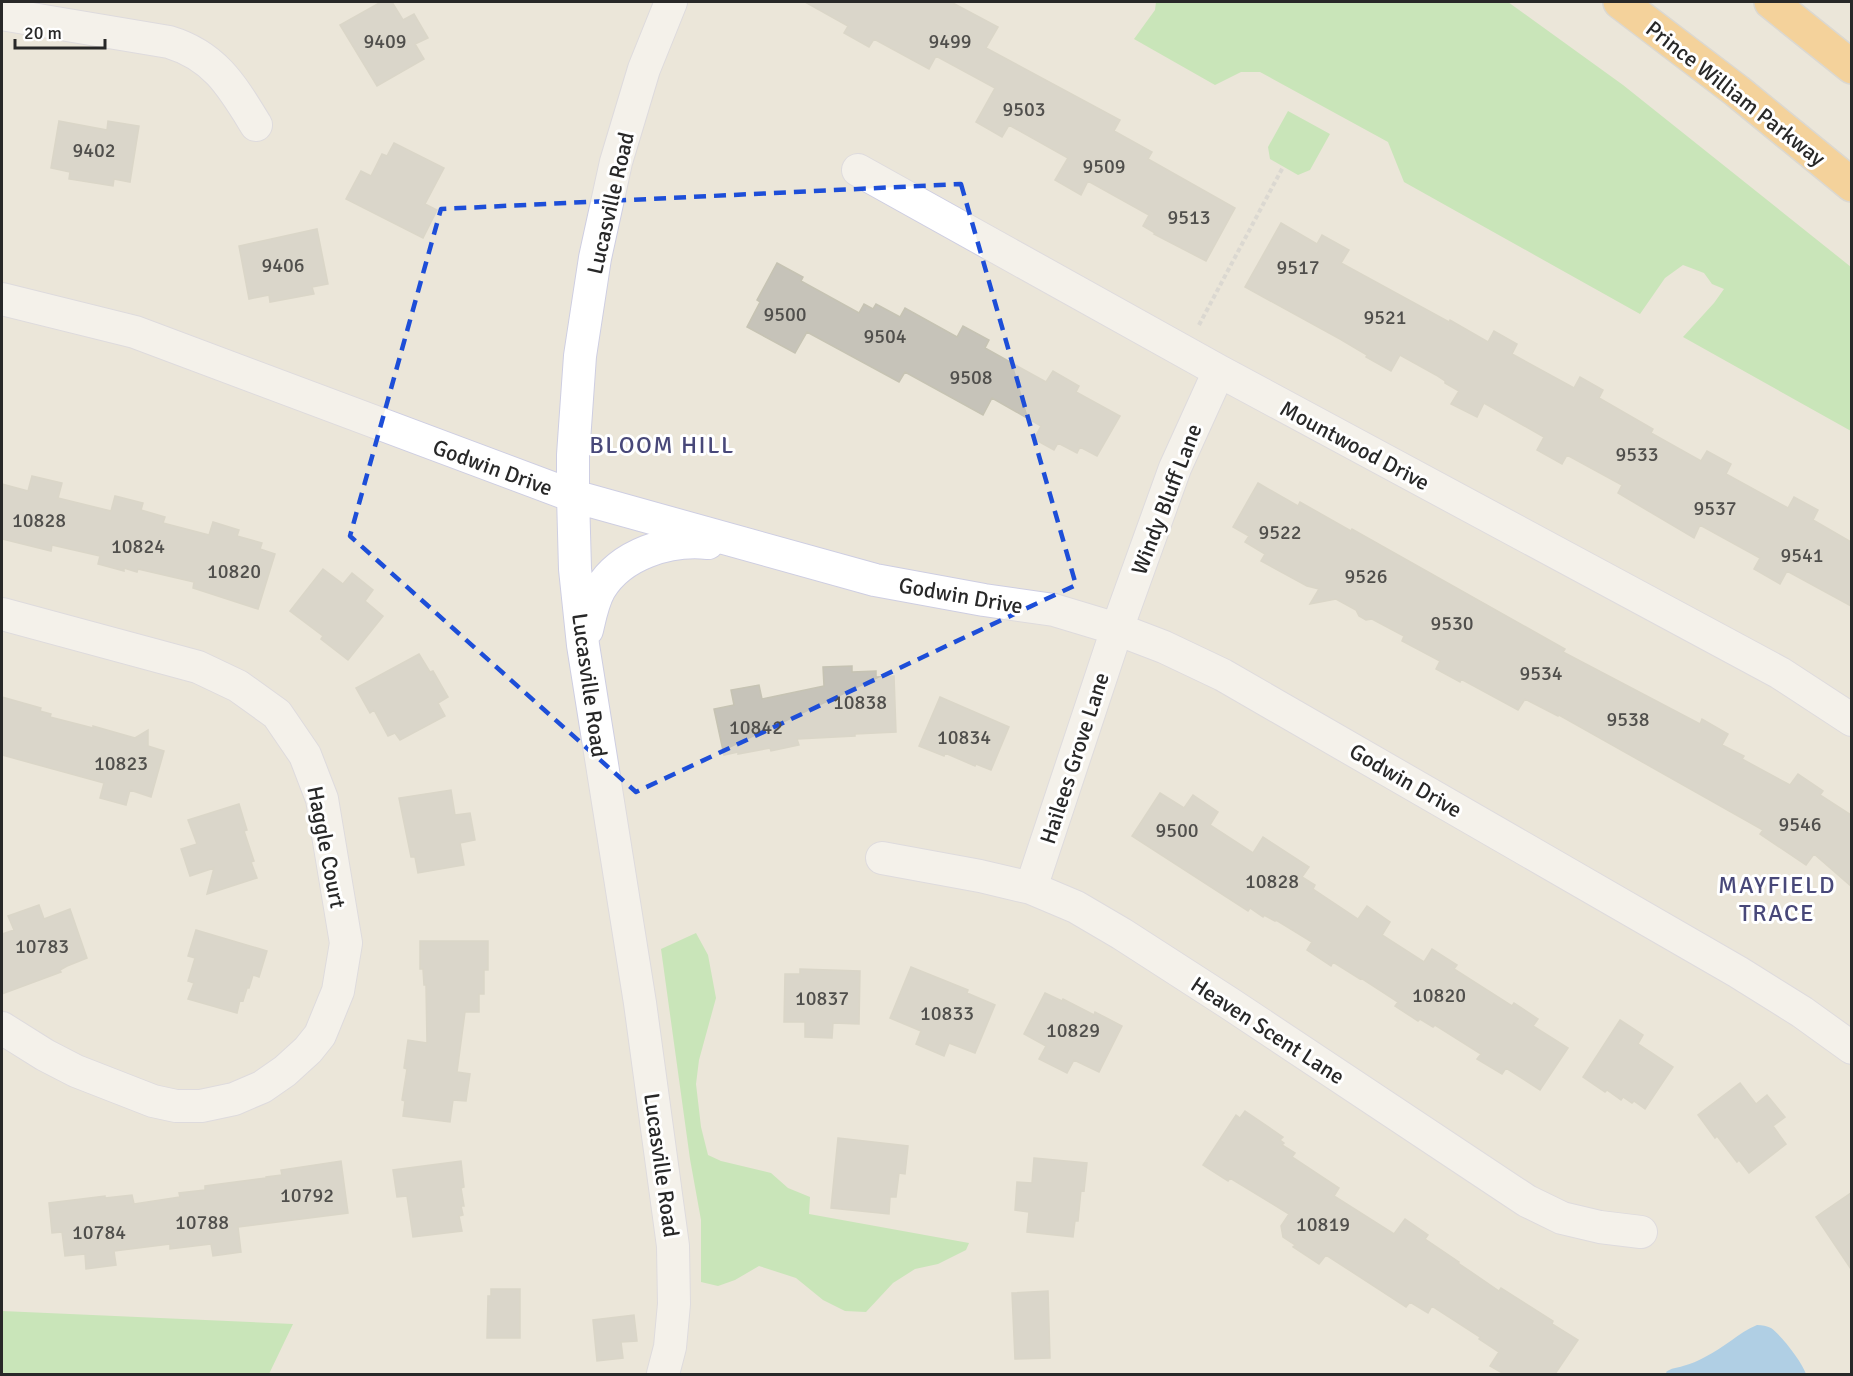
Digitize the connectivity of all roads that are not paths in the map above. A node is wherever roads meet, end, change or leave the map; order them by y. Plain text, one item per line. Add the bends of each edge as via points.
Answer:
1 (671, 2) edge
2 (1620, 2) edge
3 (1771, 2) edge
4 (3, 13) edge
5 (1851, 67) edge
6 (255, 125) dead end
7 (858, 170) dead end
8 (1851, 185) edge
9 (2, 299) edge
10 (1219, 371) junction
11 (573, 496) junction
12 (755, 546) junction
13 (2, 614) edge
14 (1117, 628) junction
15 (583, 645) junction
16 (1851, 720) edge
17 (882, 858) dead end
18 (1031, 888) junction
19 (2, 1028) edge
20 (1851, 1048) edge
21 (1641, 1232) dead end
22 (663, 1374) edge

1 - 11 street, Lucasville Road via 644,69 595,258 580,356
2 - 8 highway, Prince William Parkway
3 - 5 highway
4 - 6 street via 185,47 220,72
7 - 10 street, Mountwood Drive
9 - 11 street, Godwin Drive via 135,332
10 - 14 street, Windy Bluff Lane via 1175,468
10 - 16 street, Mountwood Drive via 1780,674
11 - 12 street, Godwin Drive
11 - 15 street, Lucasville Road
12 - 14 street, Godwin Drive via 875,580 1054,610
12 - 15 street via 681,542 639,555 600,590
13 - 19 street, Haggle Court via 198,667 238,686 276,714 305,755 322,800 346,943 338,991 320,1035 296,1063 262,1087 234,1099 201,1106 153,1101 76,1071
14 - 18 street, Hailees Grove Lane
14 - 20 street, Godwin Drive via 1223,675 1738,972
15 - 22 street, Lucasville Road via 640,1003 673,1246 674,1304
17 - 18 street, Heaven Scent Lane
18 - 21 street, Heaven Scent Lane via 1076,907 1131,940 1527,1201 1562,1218

